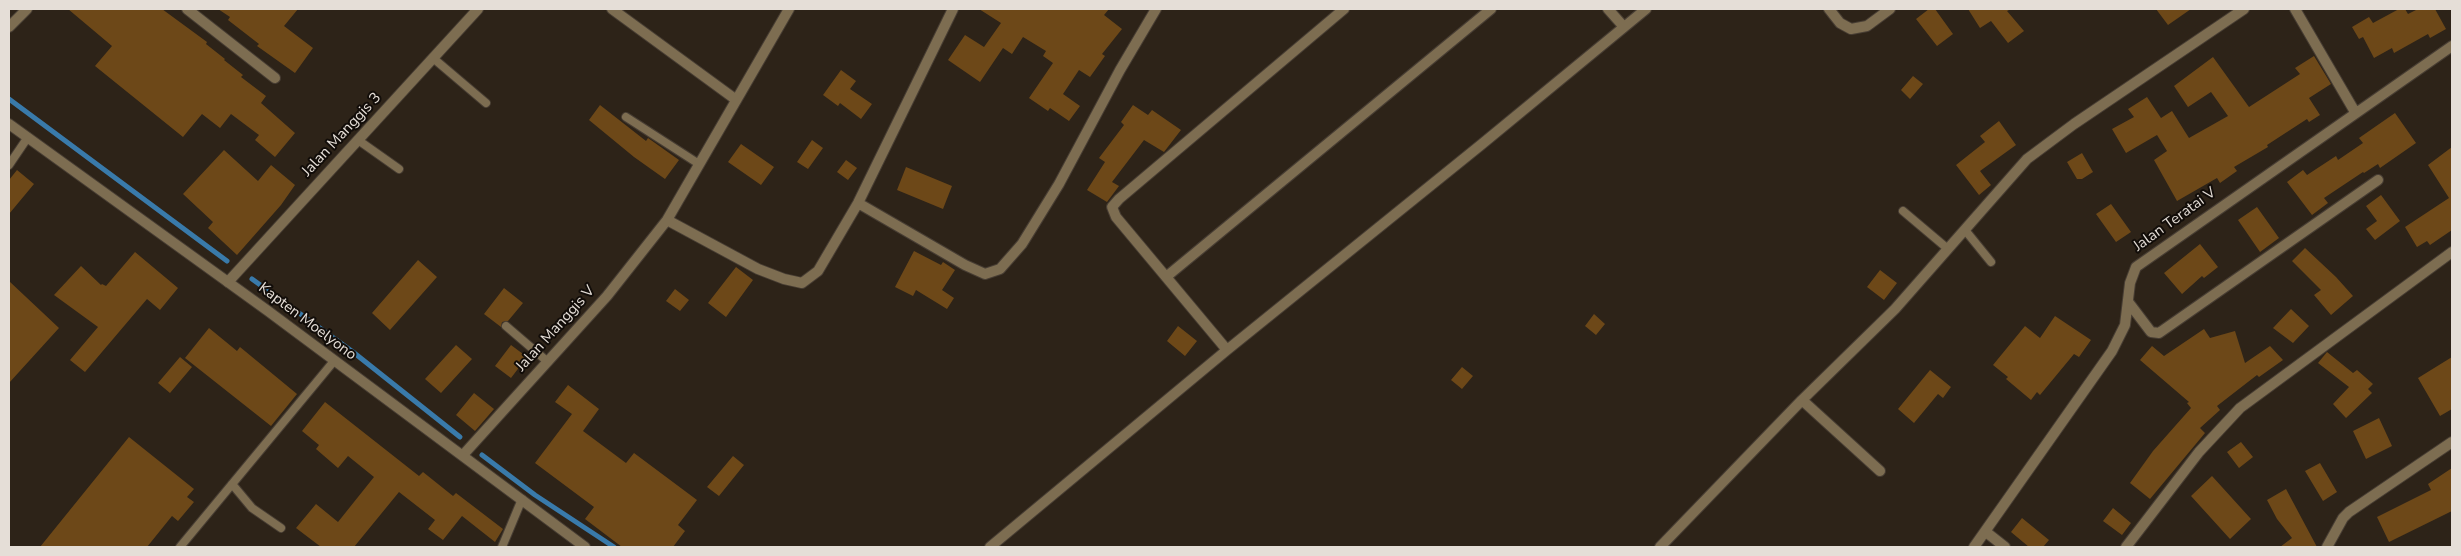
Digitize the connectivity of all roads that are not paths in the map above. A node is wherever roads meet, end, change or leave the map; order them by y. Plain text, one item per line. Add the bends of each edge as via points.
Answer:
1 (28, 9) edge
2 (187, 9) edge
3 (478, 9) edge
4 (612, 9) edge
5 (788, 9) edge
6 (953, 9) edge
7 (1156, 9) edge
8 (1344, 9) edge
9 (1491, 9) edge
10 (1608, 9) edge
11 (1646, 9) edge
12 (1829, 9) edge
13 (1890, 9) edge
14 (2244, 9) edge
15 (2295, 9) edge
16 (9, 27) edge
17 (1624, 27) junction
18 (2452, 46) edge
19 (433, 58) junction
20 (275, 78) dead end
21 (735, 99) junction
22 (486, 103) dead end
23 (2355, 112) junction
24 (626, 117) dead end
25 (9, 124) edge
26 (28, 137) junction
27 (358, 140) junction
28 (699, 164) junction
29 (9, 165) edge
30 (399, 169) dead end
31 (2378, 180) dead end
32 (858, 203) junction
33 (1904, 211) dead end
34 (667, 220) junction
35 (1965, 230) junction
36 (1948, 249) junction
37 (2452, 252) edge
38 (1991, 262) dead end
39 (1166, 277) junction
40 (228, 282) junction
41 (2129, 304) junction
42 (506, 326) dead end
43 (1227, 350) junction
44 (334, 361) junction
45 (548, 362) junction
46 (1802, 400) junction
47 (2452, 442) edge
48 (463, 455) junction
49 (1880, 471) dead end
50 (232, 484) junction
51 (522, 499) junction
52 (281, 528) dead end
53 (1986, 532) junction
54 (180, 547) edge
55 (502, 547) edge
56 (585, 547) edge
57 (990, 547) edge
58 (1660, 547) edge
59 (1974, 547) edge
60 (2005, 547) edge
61 (2126, 547) edge
62 (2327, 547) edge

1 - 16 street
2 - 20 street
3 - 19 street, Jalan Manggis 3
4 - 21 street
5 - 21 street, Jalan Manggis V
6 - 32 street
7 - 32 street via 1059,184 1022,244 1000,269 984,274
8 - 39 street via 1114,203 1116,217
9 - 39 street
10 - 17 street
11 - 17 street
12 - 13 street via 1840,23 1851,29 1867,26
14 - 35 street via 2038,150
15 - 23 street
17 - 43 street
18 - 23 street, Jalan Teratai V
19 - 22 lane
19 - 27 street, Jalan Manggis 3
21 - 28 street, Jalan Manggis V
23 - 41 street, Jalan Teratai V via 2136,267 2131,274
24 - 28 lane
25 - 26 street, Kapten Moelyono
26 - 29 lane
26 - 40 street, Kapten Moelyono
27 - 30 lane
27 - 40 street, Jalan Manggis 3
28 - 34 street, Jalan Manggis V
31 - 41 street via 2159,332 2151,332
32 - 34 street via 818,271 802,283 758,269
33 - 36 lane
34 - 45 street, Jalan Manggis V via 607,296
35 - 36 street
35 - 38 lane
36 - 46 street via 1895,309
37 - 61 street via 2240,408 2199,452
39 - 43 street
40 - 44 street, Kapten Moelyono
41 - 53 street, Jalan Teratai V via 2125,325 2112,351
42 - 45 lane
43 - 57 street
44 - 48 street, Kapten Moelyono
44 - 50 lane
45 - 48 street, Jalan Manggis V
46 - 49 street
46 - 58 street
47 - 62 street via 2349,512 2342,518
48 - 51 street, Kapten Moelyono
50 - 52 lane via 252,508
50 - 54 lane
51 - 55 lane
51 - 56 street, Kapten Moelyono
53 - 59 street, Jalan Teratai V
53 - 60 street

